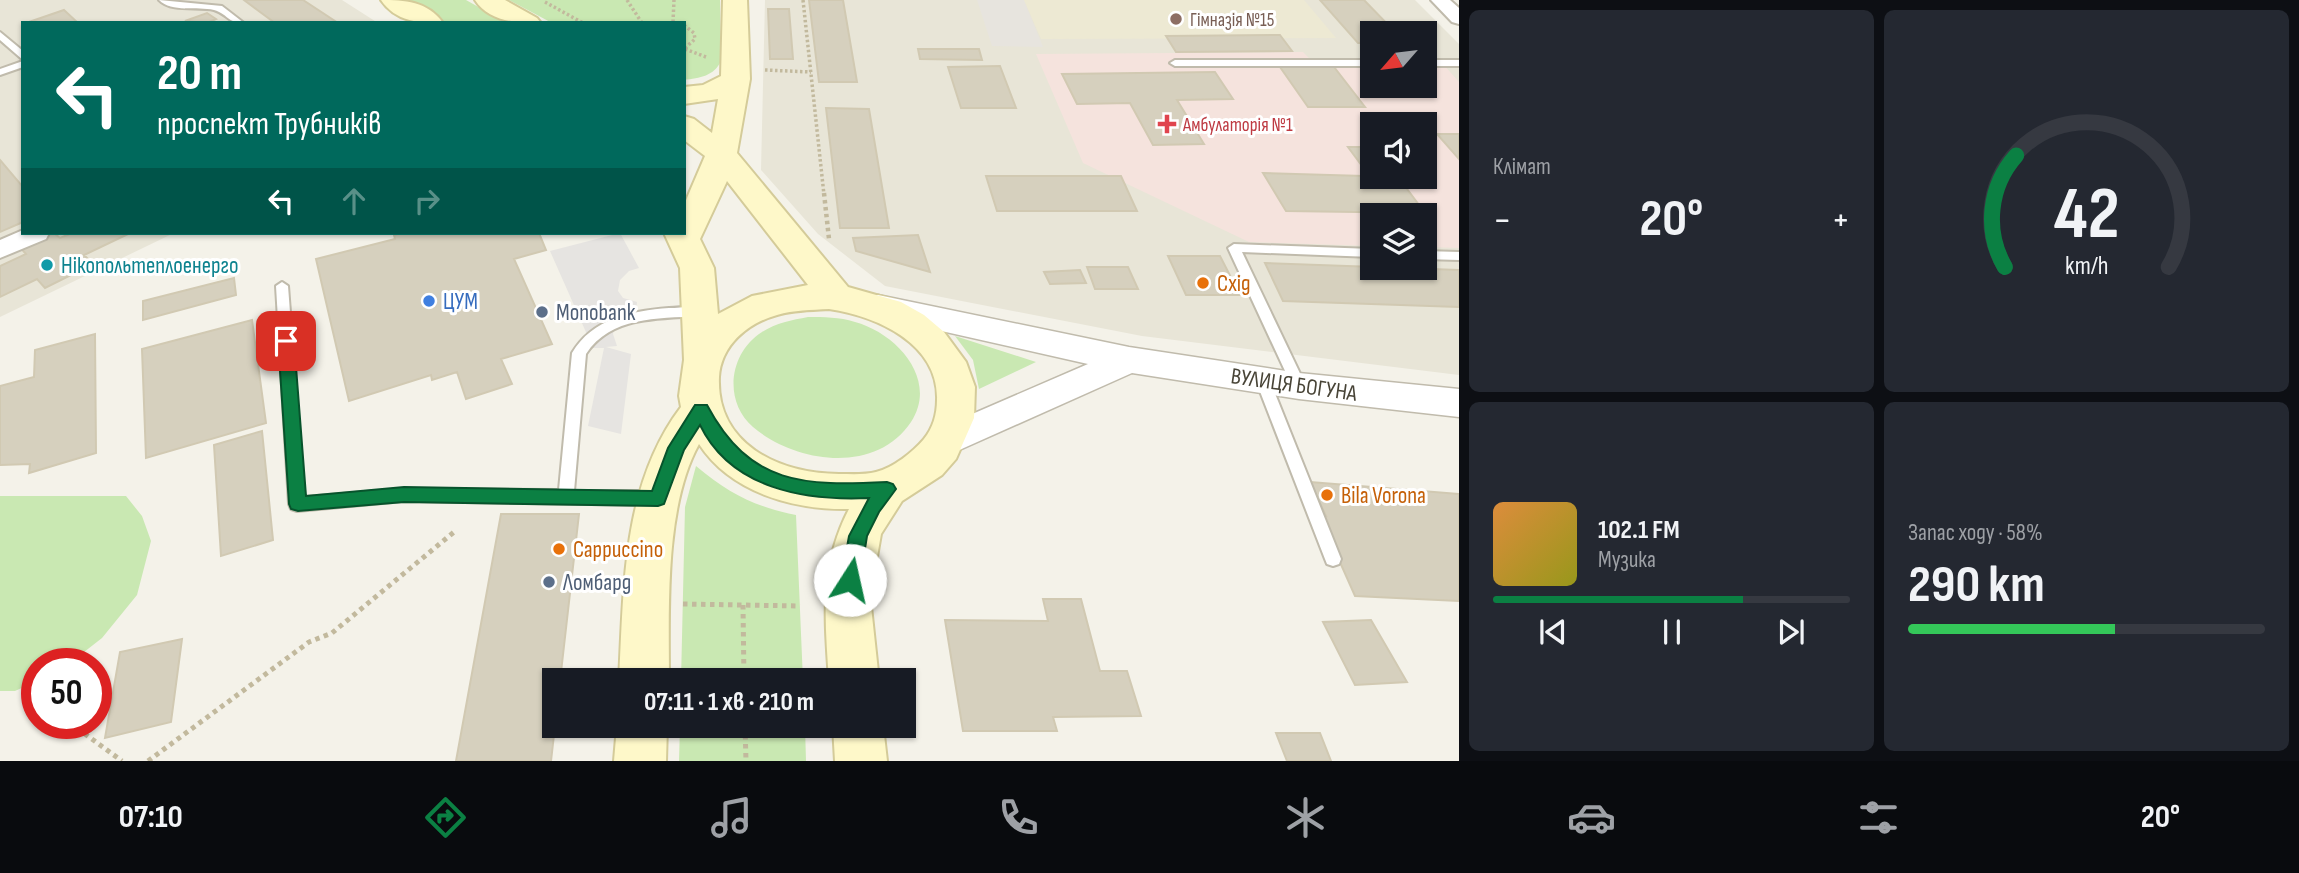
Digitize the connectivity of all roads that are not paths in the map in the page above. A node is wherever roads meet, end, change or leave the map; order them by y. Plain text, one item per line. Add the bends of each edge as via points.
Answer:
1 (164, 0) edge
2 (393, 0) edge
3 (487, 0) edge
4 (735, 0) edge
5 (1440, 0) edge
6 (1459, 18) edge
7 (237, 21) edge
8 (427, 21) edge
9 (524, 21) edge
10 (0, 35) edge
11 (21, 55) edge
12 (1175, 63) dead end
13 (1360, 63) edge
14 (1437, 63) edge
15 (1459, 63) edge
16 (21, 65) edge
17 (0, 72) edge
18 (748, 75) junction
19 (686, 96) edge
20 (686, 127) edge
21 (722, 154) junction
22 (686, 230) edge
23 (33, 235) edge
24 (683, 236) edge
25 (0, 250) edge
26 (1360, 253) edge
27 (1437, 255) edge
28 (1459, 256) edge
29 (282, 286) dead end
30 (836, 296) junction
31 (878, 306) junction
32 (700, 311) junction
33 (703, 360) junction
34 (1129, 360) junction
35 (1263, 381) junction
36 (1298, 386) junction
37 (1459, 403) edge
38 (701, 410) junction
39 (946, 441) junction
40 (887, 489) junction
41 (566, 497) junction
42 (658, 498) junction
43 (1333, 559) dead end
44 (645, 668) edge
45 (853, 668) edge
46 (641, 738) edge
47 (859, 738) edge
48 (640, 761) edge
49 (861, 761) edge

1 - 7 lane via 219,8
2 - 8 main road
3 - 9 main road
4 - 18 main road
5 - 6 street
10 - 11 lane
12 - 13 lane
14 - 15 lane
16 - 17 lane
18 - 19 main road via 710,93
18 - 21 main road
20 - 21 main road
21 - 22 main road
21 - 30 main road
23 - 25 street
24 - 32 main road via 697,268
26 - 36 lane via 1234,248
27 - 28 lane
29 - 41 lane via 298,504 404,495
30 - 31 main road
30 - 33 main road via 789,298 747,312 715,338
31 - 34 street, ВУЛИЦЯ БОГУНА
31 - 39 main road via 907,320 930,339 947,362 956,388 956,415
32 - 33 main road
32 - 41 lane via 623,319 586,339 579,353
33 - 38 main road via 698,384
34 - 35 street, ВУЛИЦЯ БОГУНА
34 - 39 street
35 - 36 street, ВУЛИЦЯ БОГУНА
35 - 43 lane
36 - 37 street, ВУЛИЦЯ БОГУНА
38 - 40 main road via 728,451 776,481 806,490
38 - 42 main road via 676,448
39 - 40 main road via 927,463
40 - 45 main road via 858,536 847,601
41 - 42 lane
42 - 44 main road via 650,531
46 - 48 main road
47 - 49 main road

